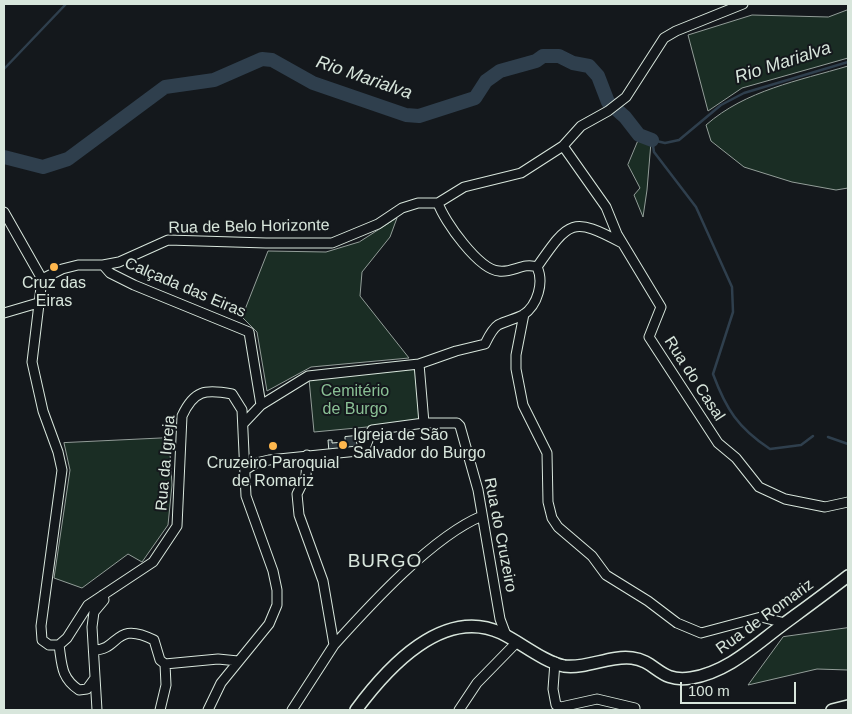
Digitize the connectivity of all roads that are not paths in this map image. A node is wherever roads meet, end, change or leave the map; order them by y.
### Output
1 (743, 4) edge
2 (563, 146) junction
3 (438, 203) junction
4 (4, 212) edge
5 (622, 243) junction
6 (103, 266) junction
7 (537, 267) junction
8 (42, 279) junction
9 (38, 303) junction
10 (4, 313) edge
11 (524, 314) junction
12 (419, 364) junction
13 (261, 405) junction
14 (242, 424) junction
15 (424, 424) junction
16 (307, 455) junction
17 (245, 470) junction
18 (848, 502) edge
19 (482, 516) junction
20 (848, 576) edge
21 (104, 595) junction
22 (785, 623) junction
23 (506, 636) junction
24 (517, 642) junction
25 (59, 645) junction
26 (334, 645) junction
27 (94, 650) junction
28 (238, 661) junction
29 (555, 662) junction
30 (165, 664) junction
31 (96, 678) junction
32 (848, 706) edge
33 (635, 708) dead end
34 (97, 710) edge
35 (160, 710) edge
36 (208, 710) edge
37 (292, 710) edge
38 (356, 710) edge
39 (458, 710) edge
40 (832, 710) edge

1 - 2 street, Rua de Belo Horizonte
2 - 3 street, Rua de Belo Horizonte
2 - 5 street, Rua do Casal
3 - 6 street, Rua de Belo Horizonte
3 - 7 street
4 - 8 street
5 - 7 street
5 - 18 street, Rua do Casal
6 - 8 street, Rua de Belo Horizonte
6 - 13 street, Calçada das Eiras
7 - 11 street
8 - 9 street
9 - 10 street
9 - 25 street
11 - 12 street
11 - 22 street
12 - 13 street
12 - 15 street
13 - 14 street
14 - 17 street, Rua da Igreja
14 - 21 street, Rua da Igreja
15 - 16 street
15 - 19 street, Rua do Cruzeiro
16 - 17 street
16 - 26 street
17 - 28 street, Rua da Igreja
19 - 23 street, Rua do Cruzeiro
19 - 26 street
20 - 22 main road, Rua de Romariz
21 - 25 street, Rua da Igreja
21 - 27 street
22 - 29 main road, Rua de Romariz
23 - 24 main road, Rua de Romariz
23 - 38 main road, Rua de Romariz
24 - 29 main road, Rua de Romariz
24 - 39 street
25 - 31 street
26 - 37 street
27 - 30 street
27 - 31 street
28 - 30 street
28 - 36 street, Rua da Igreja
29 - 33 street
30 - 35 street
31 - 34 street
32 - 40 main road

